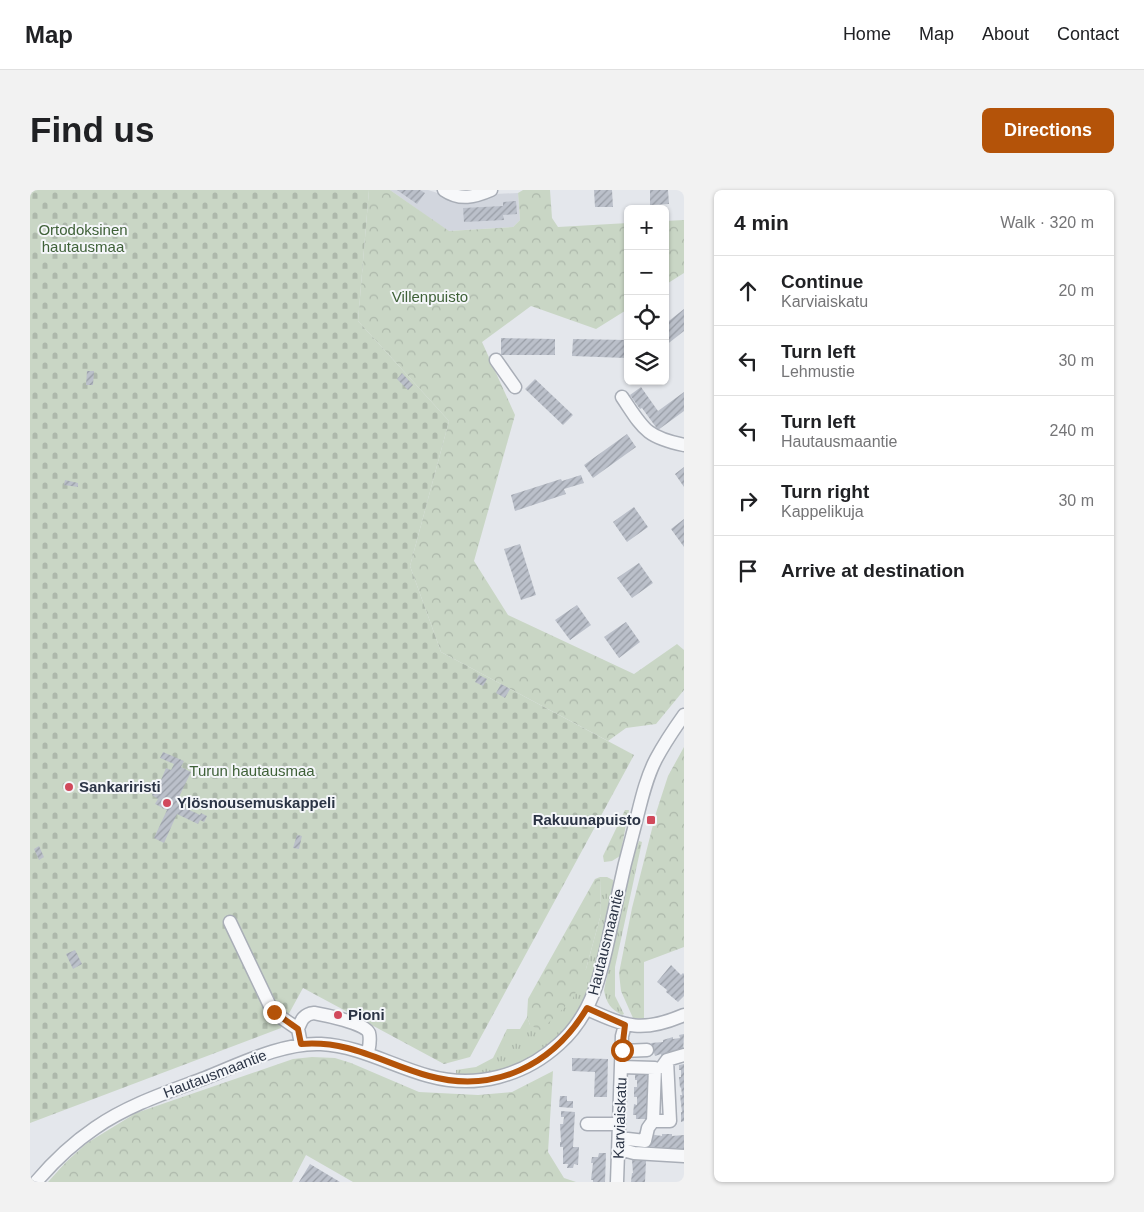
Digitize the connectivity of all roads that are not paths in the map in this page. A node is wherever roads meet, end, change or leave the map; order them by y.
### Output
1 (444, 190) edge
2 (491, 190) edge
3 (496, 360) dead end
4 (516, 388) dead end
5 (622, 397) dead end
6 (684, 445) edge
7 (684, 716) edge
8 (230, 922) dead end
9 (587, 1008) junction
10 (684, 1015) edge
11 (625, 1025) junction
12 (298, 1029) junction
13 (301, 1044) junction
14 (622, 1050) junction
15 (647, 1050) dead end
16 (368, 1053) junction
17 (684, 1055) edge
18 (667, 1060) junction
19 (621, 1067) junction
20 (655, 1068) junction
21 (653, 1121) junction
22 (587, 1124) dead end
23 (620, 1124) junction
24 (619, 1144) junction
25 (684, 1156) edge
26 (36, 1182) edge
27 (618, 1182) edge

1 - 2 street
3 - 4 street
5 - 6 street
7 - 9 street, Hautausmaantie
8 - 12 street
9 - 11 street
9 - 16 street, Hautausmaantie
10 - 11 street
11 - 14 street, Karviaiskatu
12 - 13 street
12 - 16 street
13 - 16 street, Hautausmaantie
13 - 26 street, Hautausmaantie
14 - 15 street
14 - 19 street, Karviaiskatu
17 - 18 street
18 - 20 street
18 - 21 street
19 - 20 street
19 - 23 street, Karviaiskatu
20 - 21 street
21 - 24 street
22 - 23 street
23 - 24 street, Karviaiskatu
24 - 25 street
24 - 27 street, Karviaiskatu

